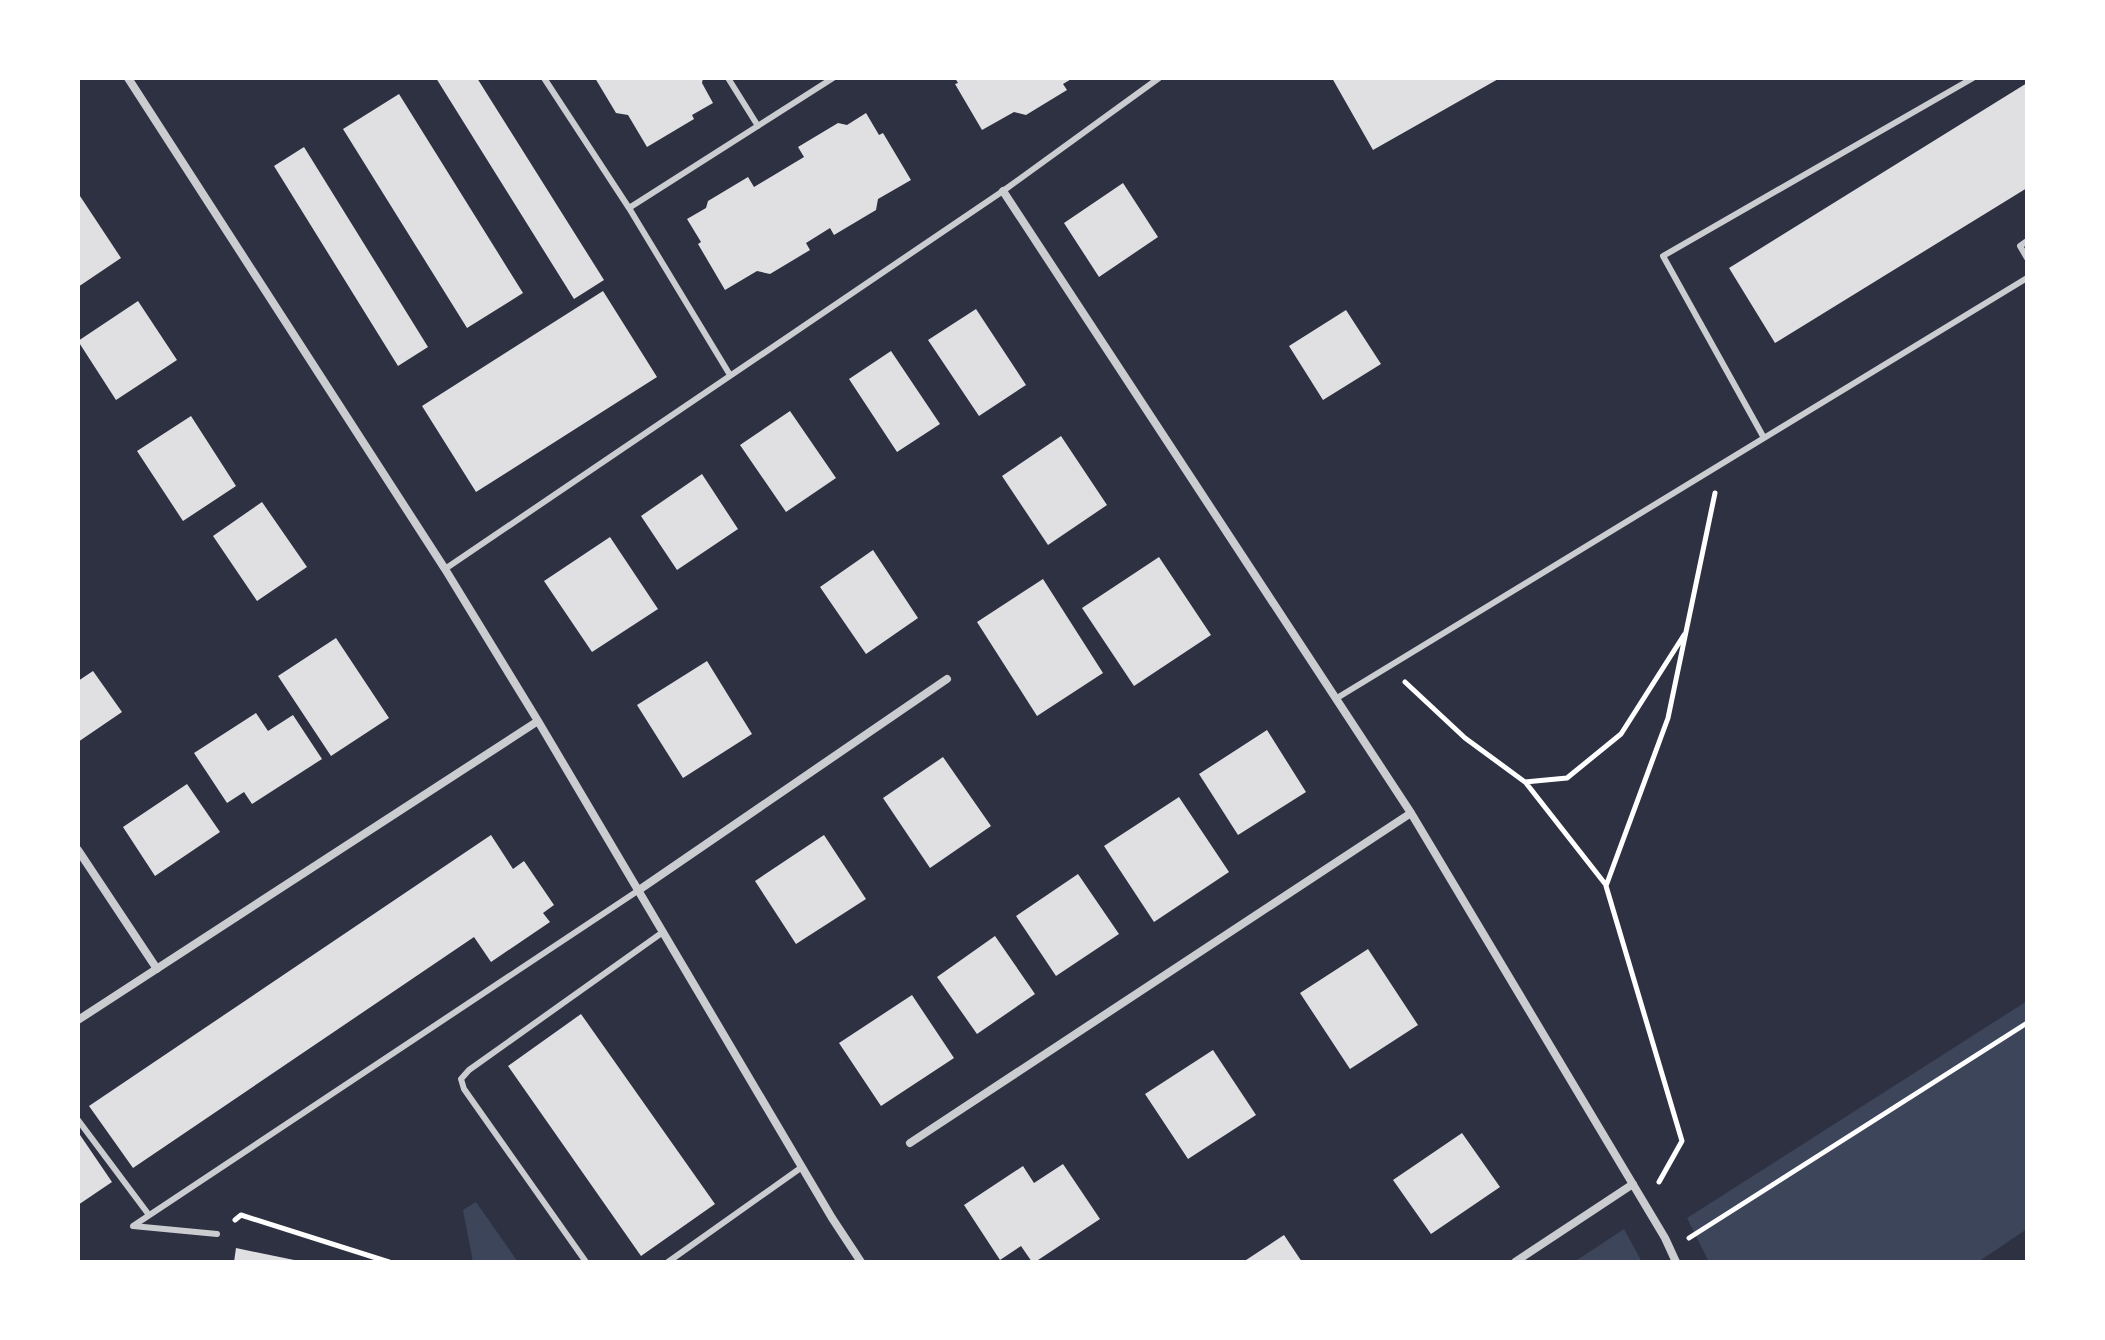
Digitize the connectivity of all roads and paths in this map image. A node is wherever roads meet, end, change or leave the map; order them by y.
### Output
1 (128, 78) edge
2 (544, 78) edge
3 (728, 78) edge
4 (833, 78) edge
5 (1159, 78) edge
6 (1973, 78) edge
7 (758, 126) junction
8 (1003, 191) junction
9 (629, 208) junction
10 (2027, 241) edge
11 (2027, 258) edge
12 (2027, 278) edge
13 (730, 375) junction
14 (1764, 438) junction
15 (1721, 465) junction
16 (445, 569) junction
17 (1687, 631) junction
18 (1393, 664) junction
19 (947, 679) dead end
20 (1337, 698) junction
21 (538, 721) junction
22 (1525, 782) junction
23 (1411, 813) junction
24 (78, 850) edge
25 (1606, 886) junction
26 (639, 890) junction
27 (663, 932) junction
28 (157, 969) junction
29 (78, 1020) edge
30 (2027, 1023) edge
31 (78, 1120) edge
32 (910, 1143) dead end
33 (802, 1167) junction
34 (1658, 1183) dead end
35 (1633, 1184) junction
36 (149, 1215) junction
37 (217, 1234) joint
38 (1670, 1250) junction
39 (389, 1262) edge
40 (586, 1262) edge
41 (668, 1262) edge
42 (861, 1262) edge
43 (1515, 1262) edge
44 (1676, 1262) edge

1 - 16 street
2 - 9 lane
3 - 7 lane
4 - 7 lane
5 - 8 lane
6 - 14 lane
7 - 9 lane
8 - 13 lane
8 - 20 street
9 - 13 lane
10 - 11 lane
12 - 14 lane
13 - 16 lane
14 - 15 lane
15 - 17 path
15 - 18 lane
16 - 21 street
17 - 22 path
17 - 25 path
18 - 20 lane
18 - 22 path
19 - 26 street
20 - 23 street
21 - 26 street
21 - 28 street
22 - 25 path
23 - 32 street
23 - 35 street
24 - 28 street
25 - 34 path
26 - 27 street
26 - 36 lane
27 - 33 street
27 - 40 lane
28 - 29 street
30 - 38 path
31 - 36 lane
33 - 41 lane
33 - 42 street
35 - 38 street
35 - 43 street
36 - 37 lane
37 - 39 path
38 - 44 street

